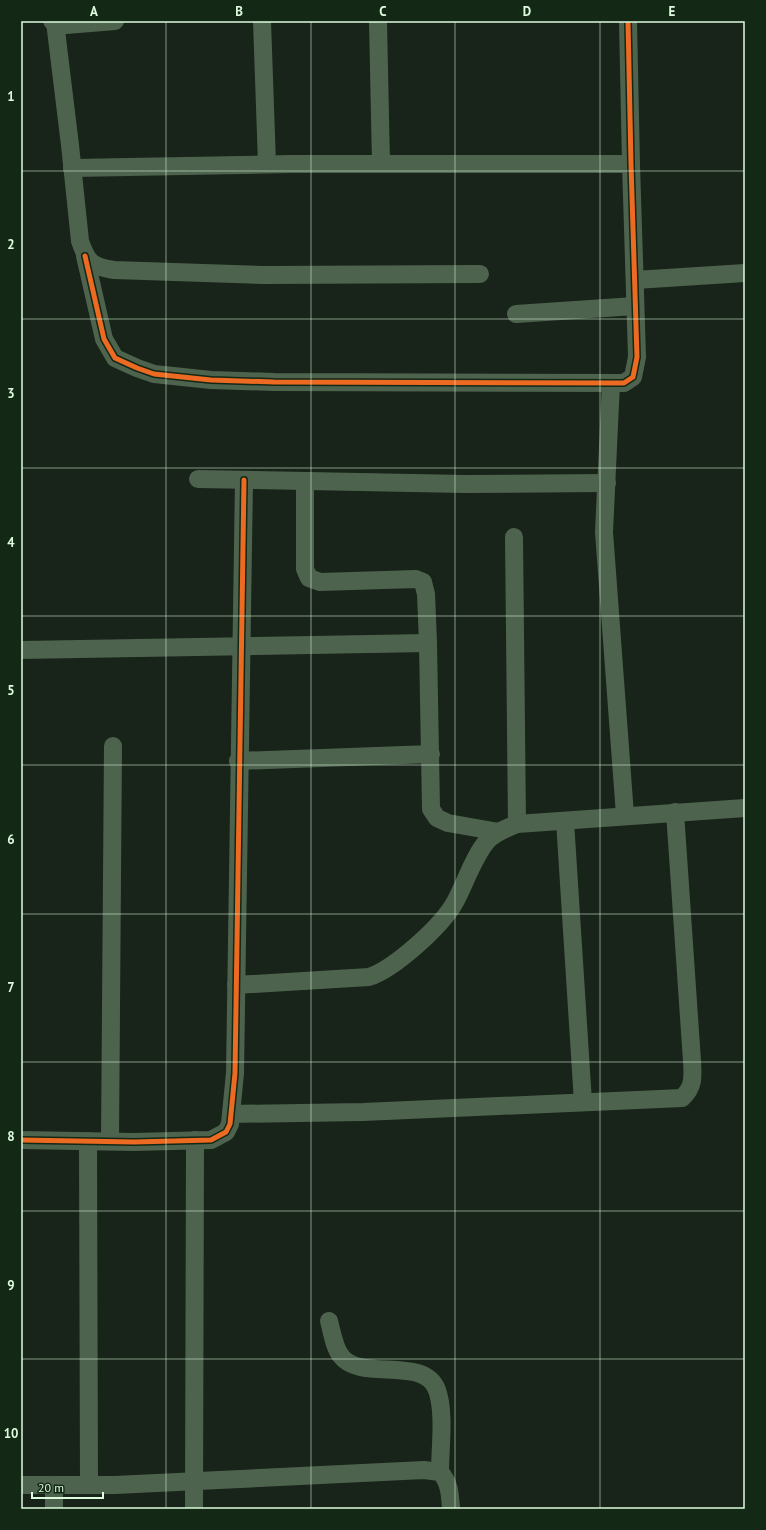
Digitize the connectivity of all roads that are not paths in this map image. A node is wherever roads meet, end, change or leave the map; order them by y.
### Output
1 (114, 21) edge
2 (262, 21) edge
3 (378, 21) edge
4 (628, 21) edge
5 (53, 22) edge
6 (268, 164) junction
7 (381, 164) junction
8 (631, 164) junction
9 (72, 168) junction
10 (85, 256) junction
11 (745, 273) edge
12 (480, 274) dead end
13 (635, 280) junction
14 (635, 306) junction
15 (516, 314) dead end
16 (611, 383) junction
17 (198, 479) dead end
18 (244, 480) junction
19 (305, 481) junction
20 (606, 483) junction
21 (514, 537) dead end
22 (428, 643) junction
23 (240, 647) junction
24 (21, 650) edge
25 (113, 746) dead end
26 (431, 754) junction
27 (238, 761) junction
28 (745, 808) edge
29 (675, 812) junction
30 (625, 815) junction
31 (565, 821) junction
32 (517, 824) junction
33 (500, 832) junction
34 (236, 985) junction
35 (583, 1102) junction
36 (231, 1114) junction
37 (21, 1140) edge
38 (195, 1140) junction
39 (88, 1141) junction
40 (110, 1141) junction
41 (329, 1321) dead end
42 (440, 1472) junction
43 (194, 1481) junction
44 (21, 1485) edge
45 (54, 1485) junction
46 (88, 1485) junction
47 (54, 1509) edge
48 (194, 1509) edge
49 (451, 1509) edge

1 - 5 street
2 - 6 street
3 - 7 street
4 - 8 street
5 - 9 street
6 - 7 street
6 - 9 street
7 - 8 street
8 - 13 street
9 - 10 street
10 - 12 street
10 - 16 street
11 - 13 street
13 - 14 street
14 - 15 street
14 - 16 street
16 - 20 street
17 - 18 street
18 - 19 street
18 - 23 street
19 - 20 street
19 - 22 street
20 - 30 street
21 - 32 street
22 - 23 street
22 - 26 street
23 - 24 street
23 - 27 street
25 - 40 street
26 - 27 street
26 - 33 street
27 - 34 street
28 - 29 street
29 - 30 street
29 - 35 street
30 - 31 street
31 - 32 street
31 - 35 street
32 - 33 street
33 - 34 street
34 - 36 street
35 - 36 street
36 - 38 street
37 - 39 street
38 - 40 street
38 - 43 street
39 - 40 street
39 - 46 street
41 - 42 street
42 - 43 street
42 - 49 street
43 - 46 street
43 - 48 street
44 - 45 street
45 - 46 street
45 - 47 street

